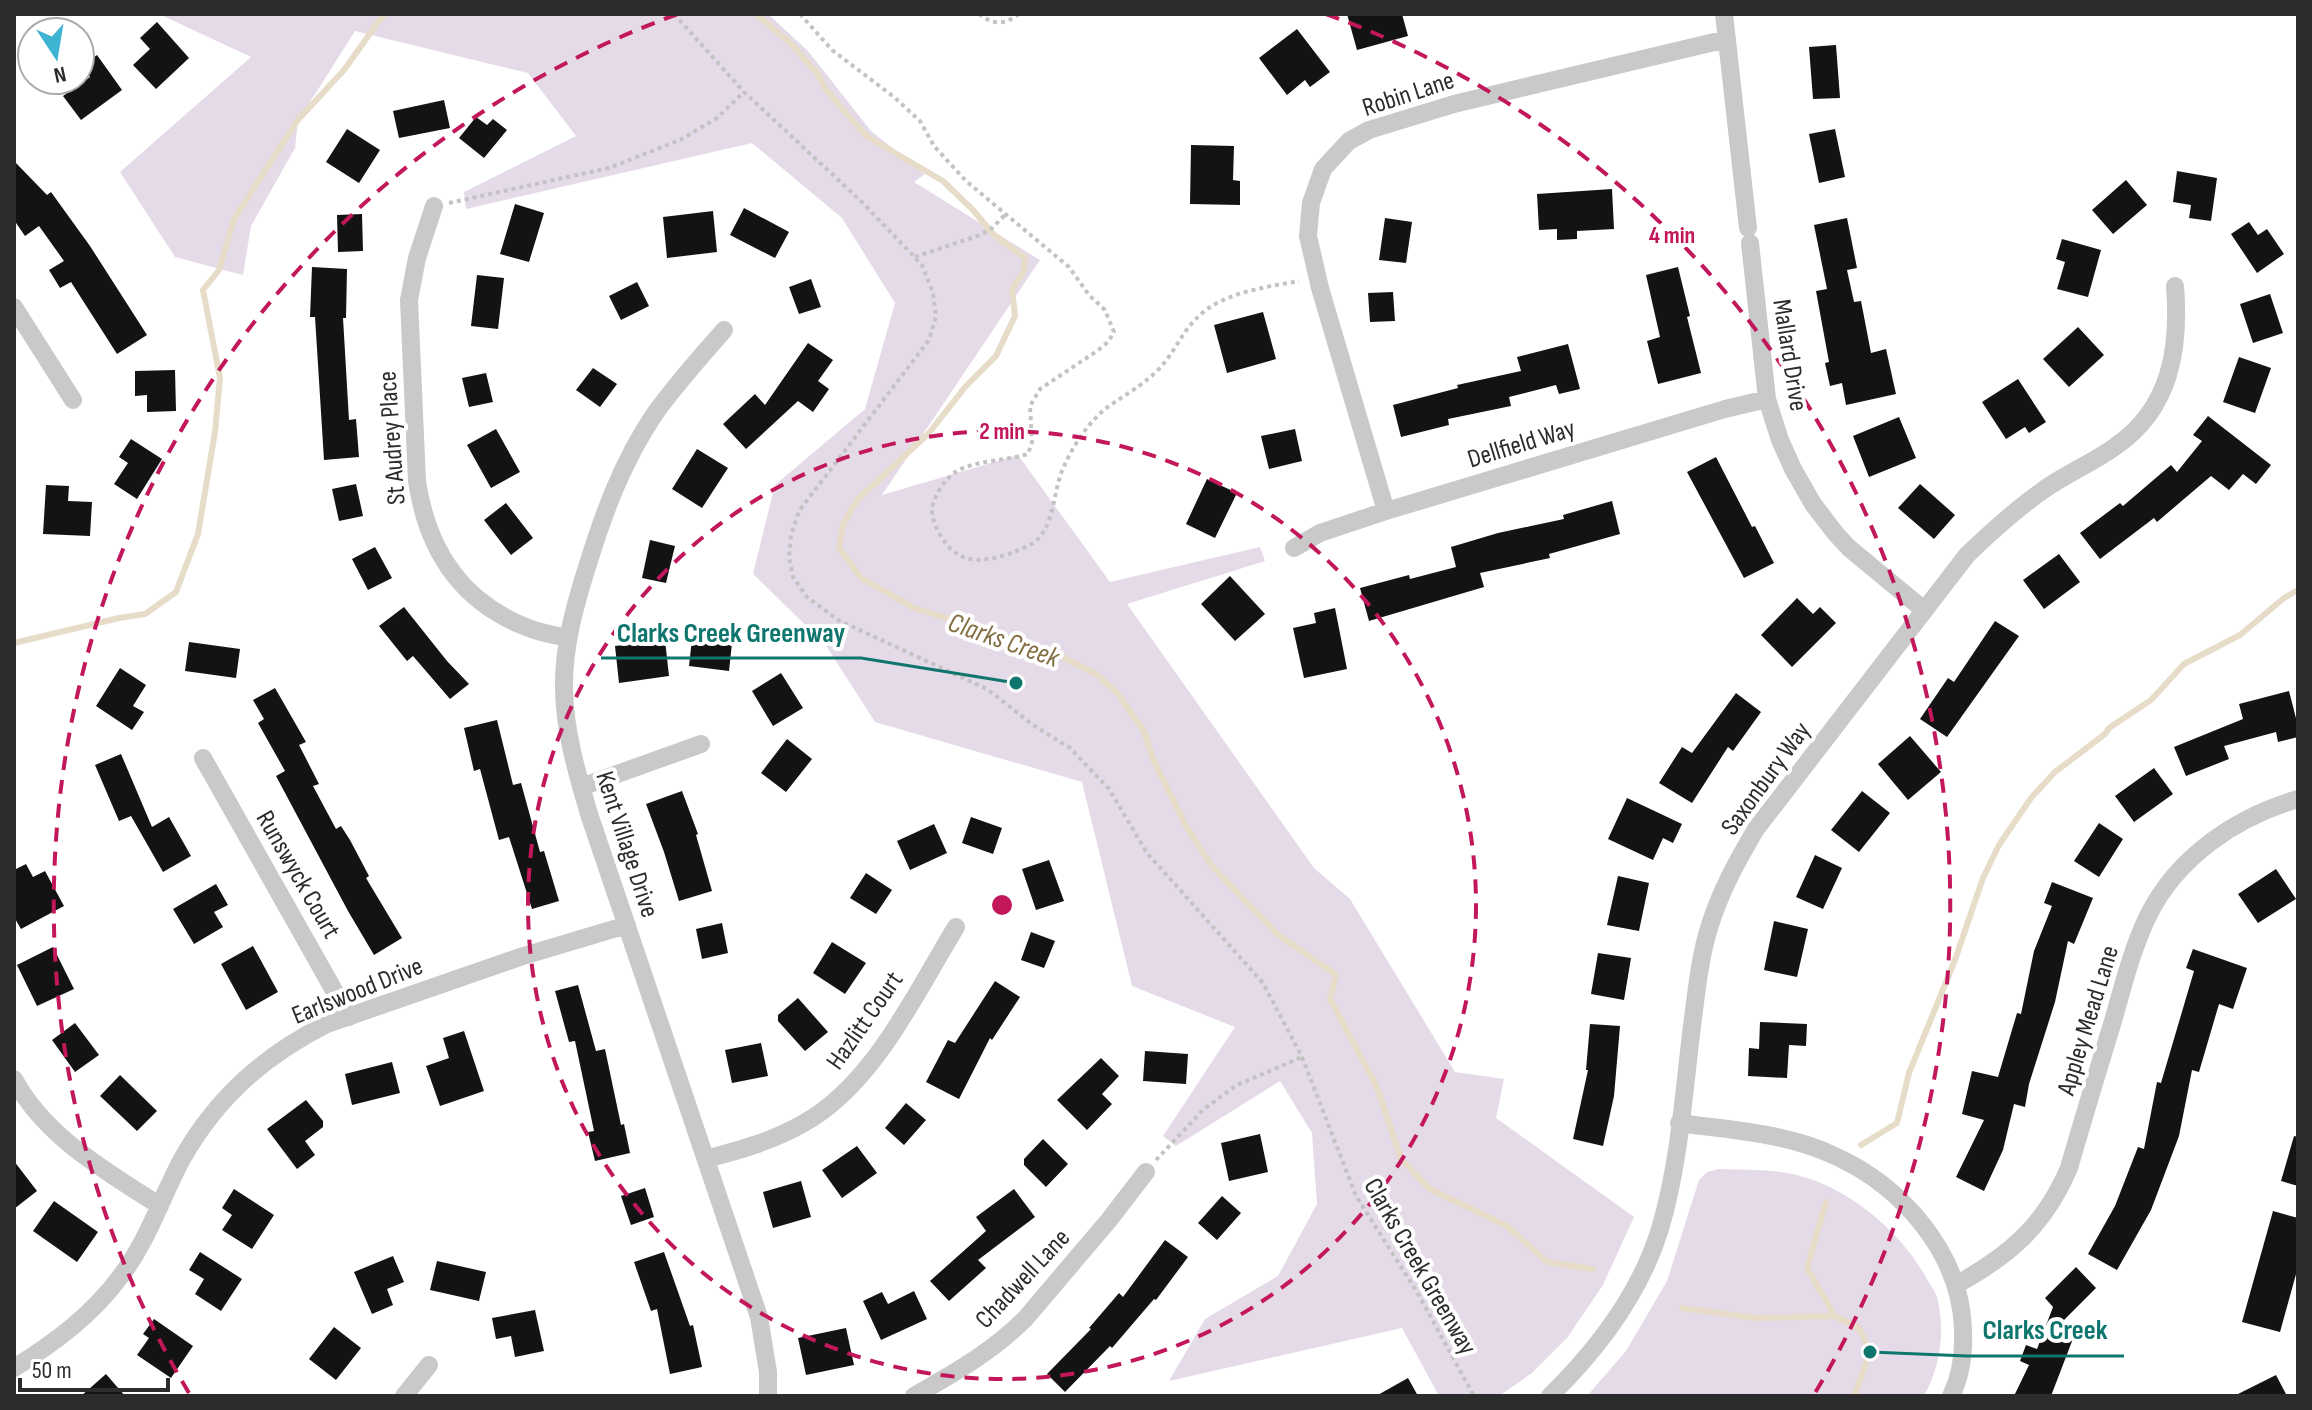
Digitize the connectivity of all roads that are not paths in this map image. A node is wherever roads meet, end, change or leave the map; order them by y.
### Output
1 (1724, 14) edge
2 (1727, 39) junction
3 (434, 206) road end
4 (2175, 286) dead end
5 (14, 307) edge
6 (724, 330) dead end
7 (1767, 399) junction
8 (73, 400) dead end
9 (1386, 511) junction
10 (1294, 548) dead end
11 (1924, 610) junction
12 (568, 638) junction
13 (701, 744) dead end
14 (203, 758) dead end
15 (581, 787) junction
16 (2298, 799) edge
17 (627, 925) junction
18 (956, 927) dead end
19 (349, 1017) junction
20 (14, 1079) edge
21 (1679, 1123) junction
22 (706, 1159) junction
23 (1146, 1172) road end
24 (160, 1206) junction
25 (1956, 1285) junction
26 (429, 1365) dead end
27 (14, 1368) edge
28 (404, 1396) edge
29 (768, 1396) edge
30 (914, 1396) edge
31 (1550, 1396) edge
32 (1951, 1396) edge

1 - 2 street, Mallard Drive
2 - 7 street, Mallard Drive
2 - 9 street, Robin Lane
3 - 12 street, St Audrey Place
4 - 11 street, Saxonbury Way
5 - 8 street
6 - 12 street, Kent Village Drive
7 - 9 street, Dellfield Way
7 - 11 street, Mallard Drive
9 - 10 street, Dellfield Way
11 - 21 street, Saxonbury Way
12 - 15 street, Kent Village Drive
13 - 15 street
14 - 19 street, Runswyck Court
15 - 17 street, Kent Village Drive
16 - 25 street, Appley Mead Lane
17 - 19 street, Earlswood Drive
17 - 22 street, Kent Village Drive
18 - 22 street, Hazlitt Court
19 - 24 street, Earlswood Drive
20 - 24 street
21 - 25 street
21 - 31 street, Saxonbury Way
22 - 29 street, Kent Village Drive
23 - 30 street, Chadwell Lane
24 - 27 street, Earlswood Drive
25 - 32 street
26 - 28 street

